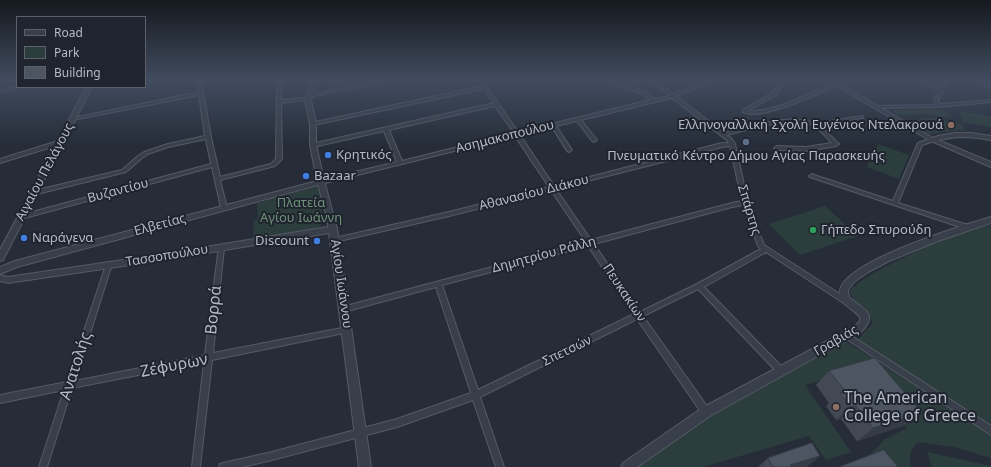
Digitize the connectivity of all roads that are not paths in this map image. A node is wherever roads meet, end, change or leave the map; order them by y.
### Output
1 (279, 102) edge
2 (81, 103) edge
3 (153, 103) edge
4 (203, 103) edge
5 (309, 103) edge
6 (412, 103) edge
7 (646, 103) edge
8 (682, 103) edge
9 (759, 103) edge
10 (792, 103) edge
11 (869, 103) edge
12 (936, 103) edge
13 (983, 103) edge
14 (497, 104) joint
15 (938, 106) junction
16 (876, 107) junction
17 (861, 117) dead end
18 (73, 119) junction
19 (578, 119) junction
20 (313, 124) junction
21 (553, 125) junction
22 (816, 125) junction
23 (386, 129) junction
24 (517, 134) junction
25 (724, 134) junction
26 (208, 137) junction
27 (991, 138) edge
28 (931, 139) junction
29 (594, 140) dead end
30 (61, 142) junction
31 (732, 144) junction
32 (313, 145) junction
33 (777, 148) dead end
34 (569, 150) dead end
35 (0, 161) edge
36 (400, 163) junction
37 (214, 165) junction
38 (991, 165) edge
39 (812, 176) dead end
40 (217, 179) junction
41 (321, 182) junction
42 (553, 188) junction
43 (33, 193) junction
44 (745, 203) junction
45 (895, 204) junction
46 (224, 208) junction
47 (21, 217) junction
48 (991, 220) edge
49 (966, 227) junction
50 (333, 229) junction
51 (335, 240) junction
52 (590, 242) junction
53 (221, 248) junction
54 (765, 250) junction
55 (0, 258) edge
56 (109, 264) junction
57 (0, 271) edge
58 (0, 278) edge
59 (438, 284) junction
60 (699, 286) junction
61 (847, 302) junction
62 (344, 309) junction
63 (639, 316) junction
64 (347, 330) junction
65 (847, 336) junction
66 (209, 359) junction
67 (781, 371) junction
68 (70, 385) junction
69 (476, 395) junction
70 (0, 400) edge
71 (706, 412) junction
72 (991, 431) edge
73 (360, 433) junction
74 (43, 467) edge
75 (196, 467) edge
76 (223, 467) edge
77 (365, 467) edge
78 (500, 467) edge
79 (627, 467) edge

1 - 40 street
2 - 18 street, Αιγαίου Πελάγους
3 - 18 street
4 - 26 street
5 - 20 street, Αγίου Ιωάννου
6 - 20 street
7 - 19 street, Ασημακοπούλου
8 - 25 street
9 - 10 street
11 - 16 street
12 - 15 street
13 - 15 street
14 - 23 street
14 - 24 street, Πευκακίων
15 - 16 street
16 - 28 street
17 - 22 street
18 - 30 street, Αιγαίου Πελάγους
19 - 21 street, Ασημακοπούλου
19 - 29 street
20 - 32 street, Αγίου Ιωάννου
21 - 24 street, Ασημακοπούλου
21 - 34 street
22 - 25 street
22 - 33 street
23 - 32 street
23 - 36 street
24 - 36 street, Ασημακοπούλου
24 - 42 street, Πευκακίων
25 - 31 street
26 - 37 street
26 - 43 street
27 - 28 street
28 - 38 street
28 - 45 street
30 - 35 street
30 - 43 street, Αιγαίου Πελάγους
31 - 42 street, Αθανασίου Διάκου
31 - 44 street, Σπάρτης
32 - 41 street, Αγίου Ιωάννου
36 - 41 street, Ασημακοπούλου
37 - 40 street
37 - 47 street, Βυζαντίου
39 - 45 street
40 - 46 street
41 - 46 street, Ελβετίας
41 - 50 street, Αγίου Ιωάννου
42 - 51 street, Αθανασίου Διάκου
42 - 52 street, Πευκακίων
43 - 47 street, Αιγαίου Πελάγους
44 - 52 street, Δημητρίου Ράλλη
44 - 54 street, Σπάρτης
45 - 49 street
46 - 57 street, Ελβετίας
47 - 55 street, Αιγαίου Πελάγους
48 - 49 street
49 - 61 street
50 - 51 street, Αγίου Ιωάννου
50 - 53 street, Τασσοπούλου
51 - 62 street, Αγίου Ιωάννου
52 - 59 street, Δημητρίου Ράλλη
52 - 63 street, Πευκακίων
53 - 56 street, Τασσοπούλου
53 - 66 street, Βορρά
54 - 60 street, Σπετσών
54 - 61 street, Σπάρτης
56 - 58 street, Τασσοπούλου
56 - 68 street, Ανατολής
59 - 62 street, Δημητρίου Ράλλη
59 - 69 street
60 - 63 street, Σπετσών
60 - 67 street
61 - 65 street, Γραβιάς
62 - 64 street, Αγίου Ιωάννου
63 - 69 street, Σπετσών
63 - 71 street, Πευκακίων
64 - 66 street, Ζέφυρων
64 - 73 street, Αγίου Ιωάννου
65 - 67 street, Γραβιάς
65 - 72 street
66 - 68 street, Ζέφυρων
66 - 75 street, Βορρά
67 - 71 street, Γραβιάς
68 - 70 street, Ζέφυρων
68 - 74 street, Ανατολής
69 - 73 street, Σπετσών
69 - 78 street
71 - 79 street, Γραβιάς
73 - 76 street, Σπετσών
73 - 77 street, Αγίου Ιωάννου

